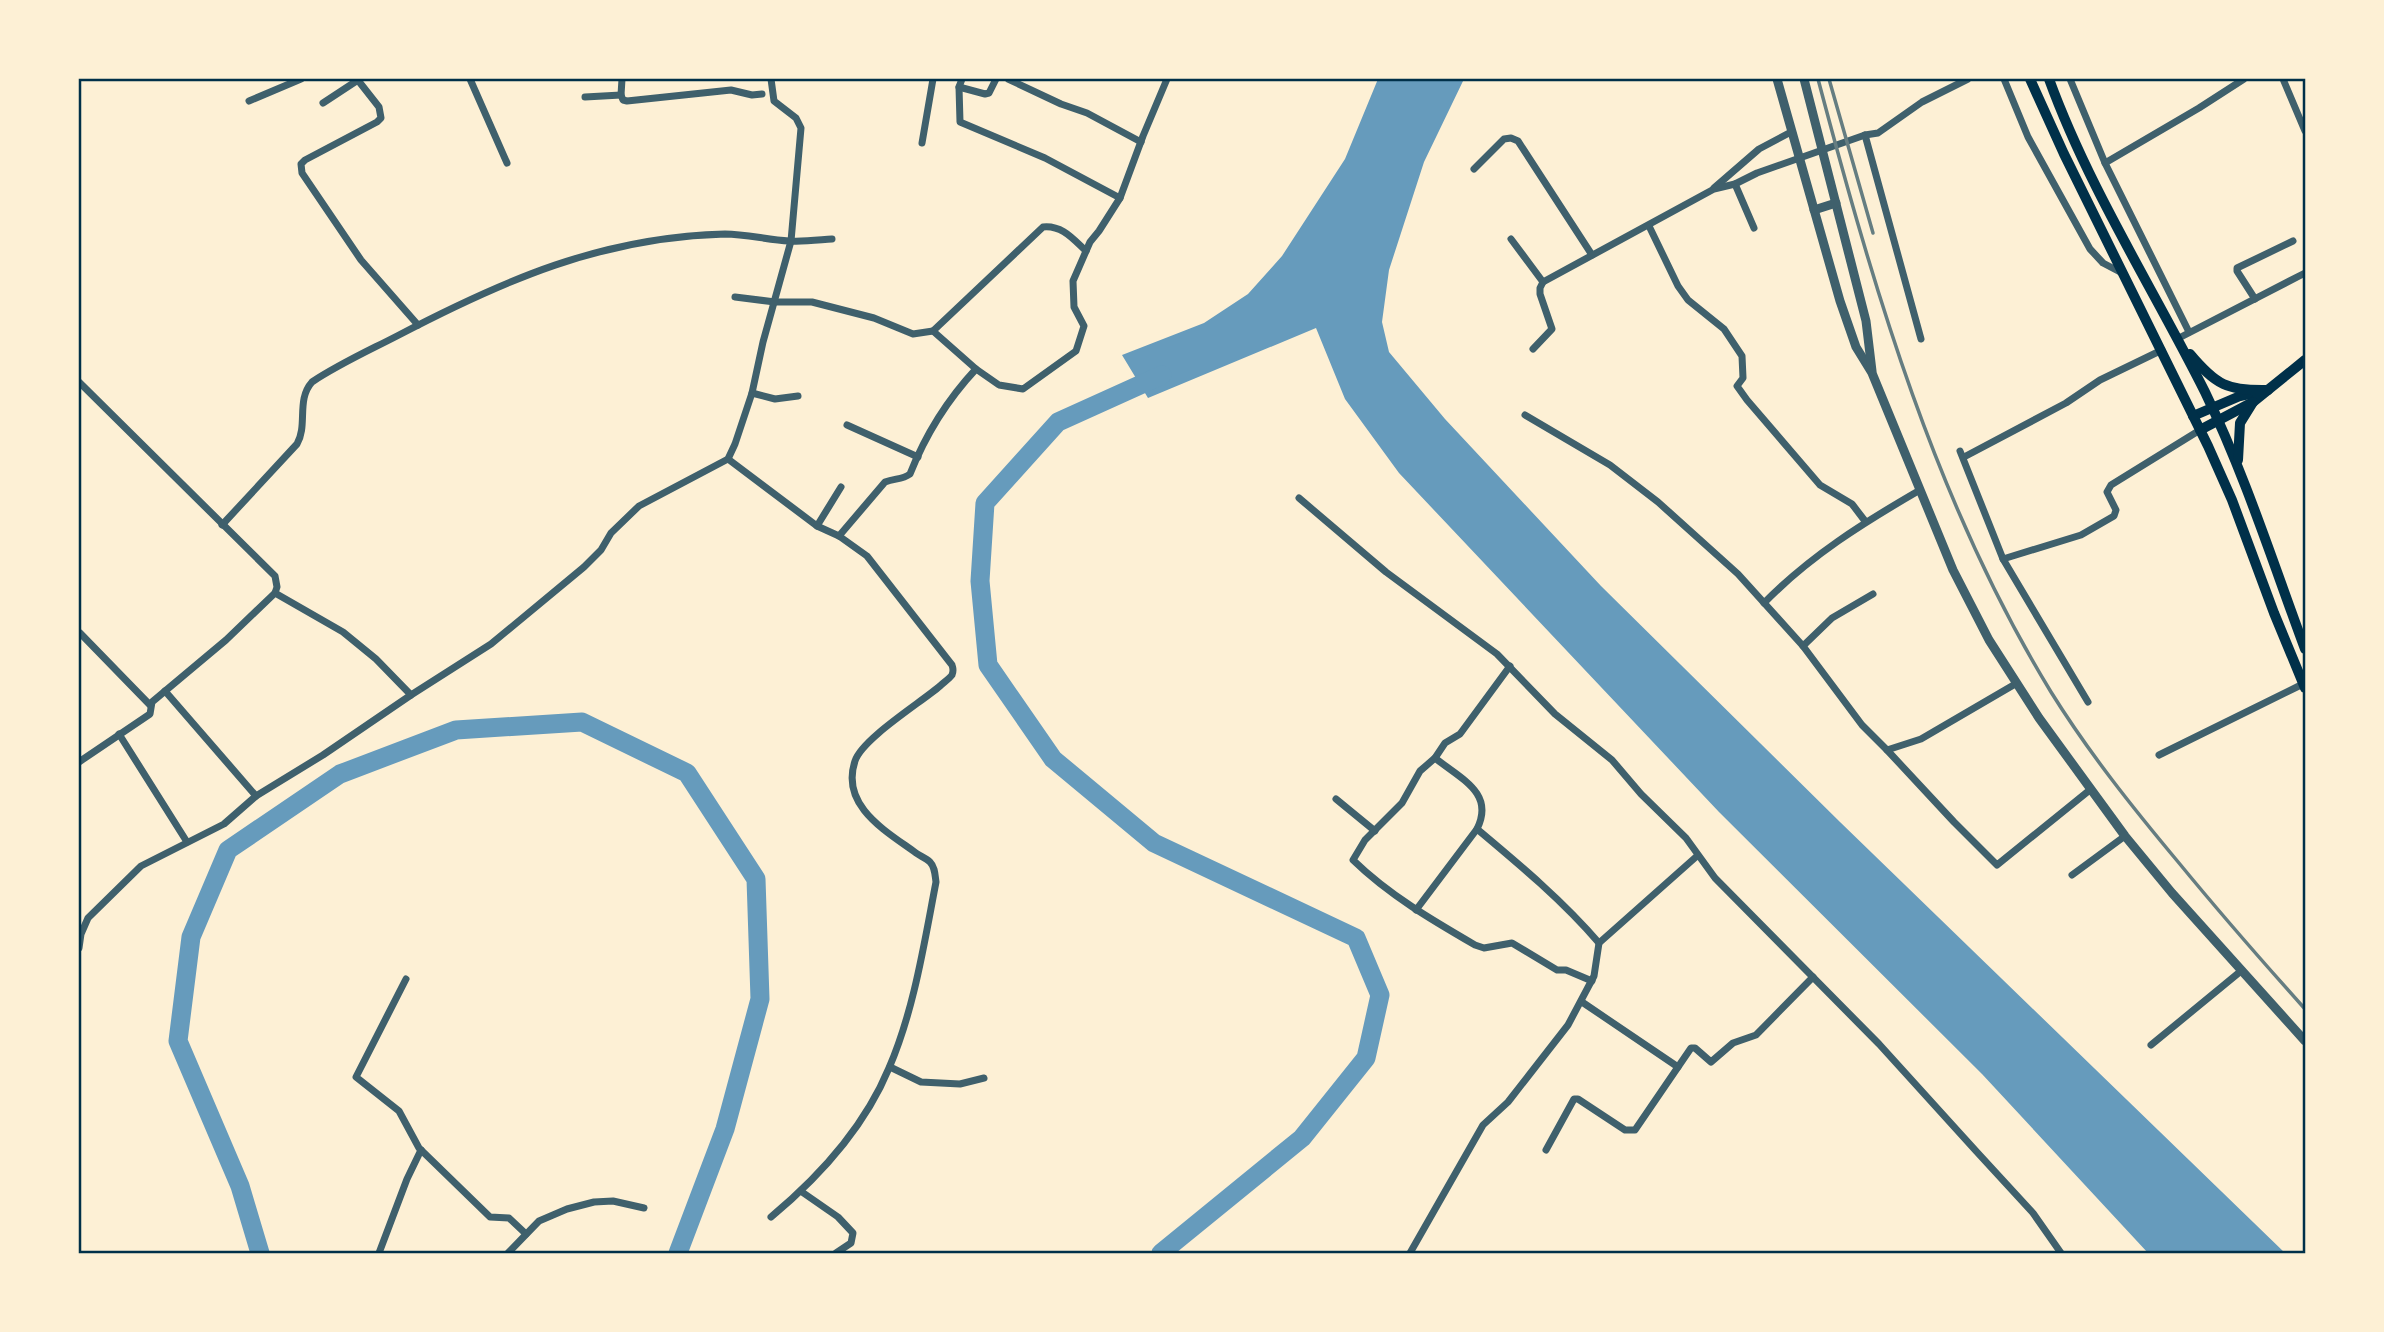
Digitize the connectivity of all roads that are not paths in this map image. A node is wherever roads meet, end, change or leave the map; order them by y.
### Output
1 (301, 79) edge
2 (470, 79) edge
3 (622, 79) edge
4 (771, 79) edge
5 (933, 79) edge
6 (962, 79) edge
7 (996, 79) edge
8 (1008, 79) edge
9 (1167, 79) edge
10 (1777, 79) edge
11 (1804, 79) edge
12 (1968, 79) edge
13 (2004, 79) edge
14 (2030, 79) edge
15 (2049, 79) edge
16 (2070, 79) edge
17 (2244, 79) edge
18 (2283, 79) edge
19 (358, 80) edge
20 (959, 87) junction
21 (762, 94) dead end
22 (621, 95) junction
23 (586, 97) dead end
24 (249, 101) dead end
25 (323, 103) dead end
26 (2305, 131) edge
27 (1791, 132) junction
28 (1865, 135) junction
29 (1141, 142) junction
30 (922, 143) dead end
31 (1749, 159) junction
32 (508, 163) dead end
33 (2105, 163) junction
34 (1474, 169) dead end
35 (1757, 173) junction
36 (1735, 184) junction
37 (1714, 189) junction
38 (1120, 198) junction
39 (1836, 203) junction
40 (1814, 210) junction
41 (1649, 226) junction
42 (1754, 228) dead end
43 (832, 239) dead end
44 (1511, 239) dead end
45 (791, 241) junction
46 (2293, 241) dead end
47 (1086, 251) junction
48 (1592, 255) junction
49 (2305, 273) edge
50 (2125, 275) junction
51 (1543, 282) junction
52 (735, 297) dead end
53 (2255, 299) junction
54 (775, 302) junction
55 (418, 325) junction
56 (933, 331) junction
57 (2189, 332) junction
58 (1921, 339) dead end
59 (2176, 339) junction
60 (1533, 349) dead end
61 (2162, 350) junction
62 (2305, 360) edge
63 (976, 369) junction
64 (1872, 373) junction
65 (79, 382) edge
66 (2268, 390) junction
67 (752, 393) junction
68 (798, 396) dead end
69 (2253, 402) junction
70 (2212, 408) junction
71 (1524, 415) dead end
72 (2193, 416) junction
73 (2218, 420) junction
74 (847, 425) dead end
75 (2200, 430) junction
76 (918, 457) junction
77 (727, 459) junction
78 (2238, 467) junction
79 (841, 487) dead end
80 (1920, 490) junction
81 (1299, 498) dead end
82 (1865, 521) junction
83 (222, 525) junction
84 (817, 526) junction
85 (839, 536) junction
86 (2003, 559) junction
87 (275, 593) junction
88 (1873, 594) dead end
89 (1764, 603) junction
90 (80, 633) edge
91 (1803, 646) junction
92 (2305, 649) edge
93 (1510, 666) junction
94 (2017, 683) junction
95 (2304, 686) edge
96 (165, 691) junction
97 (411, 695) junction
98 (2088, 702) dead end
99 (150, 705) junction
100 (118, 734) junction
101 (1887, 750) junction
102 (2158, 755) dead end
103 (1435, 758) junction
104 (79, 762) edge
105 (2091, 789) junction
106 (256, 796) junction
107 (1336, 799) dead end
108 (1477, 829) junction
109 (1375, 831) junction
110 (2125, 836) junction
111 (187, 842) junction
112 (1697, 856) junction
113 (2072, 875) dead end
114 (1416, 910) junction
115 (1599, 943) junction
116 (79, 948) edge
117 (2241, 971) junction
118 (1813, 977) junction
119 (406, 979) dead end
120 (1592, 981) junction
121 (1582, 1002) junction
122 (2305, 1041) edge
123 (2151, 1045) dead end
124 (890, 1067) junction
125 (1678, 1067) junction
126 (984, 1079) dead end
127 (421, 1150) junction
128 (1546, 1150) dead end
129 (802, 1192) junction
130 (644, 1208) dead end
131 (771, 1217) dead end
132 (526, 1234) junction
133 (379, 1253) edge
134 (508, 1253) edge
135 (836, 1253) edge
136 (1410, 1253) edge
137 (2061, 1253) edge

1 - 24 street
2 - 32 street
3 - 22 street
4 - 45 street
5 - 30 street
6 - 20 street
7 - 20 street
8 - 29 street
9 - 29 street
10 - 27 street
11 - 39 street
12 - 28 street
13 - 50 street
14 - 50 main road
15 - 59 main road
16 - 33 street
17 - 33 street
18 - 26 street
19 - 25 street
19 - 55 street
20 - 38 street
21 - 22 street
22 - 23 street
27 - 31 street
27 - 40 street
28 - 35 street
28 - 58 street
29 - 38 street
31 - 35 street
31 - 37 street
33 - 57 street
34 - 48 street
35 - 36 street
36 - 37 street
36 - 42 street
37 - 41 street
38 - 47 street
39 - 40 street
39 - 64 street
40 - 64 street
41 - 48 street
41 - 82 street
43 - 45 street
44 - 51 street
45 - 54 street
45 - 55 street
46 - 53 street
47 - 56 street
47 - 63 street
48 - 51 street
49 - 53 street
50 - 61 main road
51 - 60 street
52 - 54 street
53 - 57 street
54 - 56 street
54 - 67 street
55 - 83 street
56 - 63 street
57 - 59 street
59 - 66 main road
59 - 70 main road
61 - 72 main road
61 - 86 street
62 - 66 main road
63 - 76 street
64 - 80 street
65 - 83 street
66 - 69 main road
66 - 70 main road
67 - 68 street
67 - 77 street
69 - 73 main road
69 - 78 main road
70 - 72 main road
70 - 73 main road
71 - 89 street
72 - 75 main road
73 - 75 main road
73 - 78 main road
74 - 76 street
75 - 86 street
75 - 95 main road
76 - 85 street
77 - 84 street
77 - 97 street
78 - 92 main road
79 - 84 street
80 - 82 street
80 - 94 street
81 - 93 street
82 - 89 street
83 - 87 street
84 - 85 street
85 - 124 street
86 - 98 street
87 - 96 street
87 - 97 street
88 - 91 street
89 - 91 street
90 - 99 street
91 - 101 street
93 - 103 street
93 - 112 street
94 - 101 street
94 - 105 street
95 - 102 street
96 - 99 street
96 - 106 street
97 - 106 street
99 - 100 street
100 - 104 street
100 - 111 street
101 - 105 street
103 - 108 street
103 - 109 street
105 - 110 street
106 - 111 street
107 - 109 street
108 - 114 street
108 - 115 street
109 - 114 street
110 - 113 street
110 - 117 street
111 - 116 street
112 - 115 street
112 - 118 street
114 - 120 street
115 - 120 street
117 - 122 street
117 - 123 street
118 - 125 street
118 - 137 street
119 - 127 street
120 - 121 street
121 - 125 street
121 - 136 street
124 - 126 street
124 - 129 street
125 - 128 street
127 - 132 street
127 - 133 street
129 - 131 street
129 - 135 street
130 - 132 street
132 - 134 street

